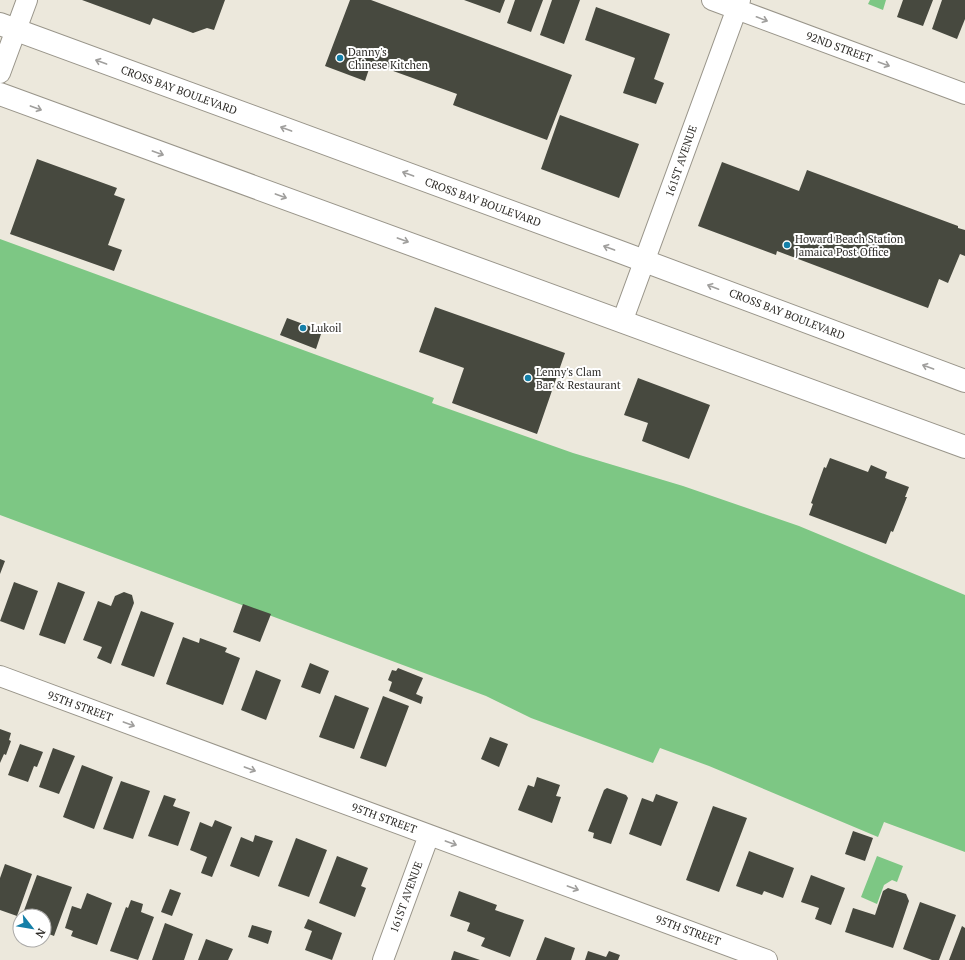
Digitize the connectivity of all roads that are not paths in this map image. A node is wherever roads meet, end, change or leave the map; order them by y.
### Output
1 (27, 0) edge
2 (712, 0) edge
3 (738, 4) edge
4 (8, 27) edge
5 (0, 73) edge
6 (0, 94) edge
7 (965, 94) edge
8 (645, 261) junction
9 (622, 322) junction
10 (965, 381) edge
11 (965, 447) edge
12 (0, 676) edge
13 (430, 835) junction
14 (383, 960) edge
15 (767, 960) edge

1 - 4 street
2 - 3 street, 92ND STREET
3 -> 7 street, 92ND STREET
3 - 8 street, 161ST AVENUE
4 - 5 street
8 -> 4 main road, CROSS BAY BOULEVARD
6 -> 9 main road
8 - 9 street, 161ST AVENUE
10 -> 8 main road, CROSS BAY BOULEVARD
9 - 11 main road
12 -> 13 street, 95TH STREET
13 - 14 street, 161ST AVENUE
13 -> 15 street, 95TH STREET

